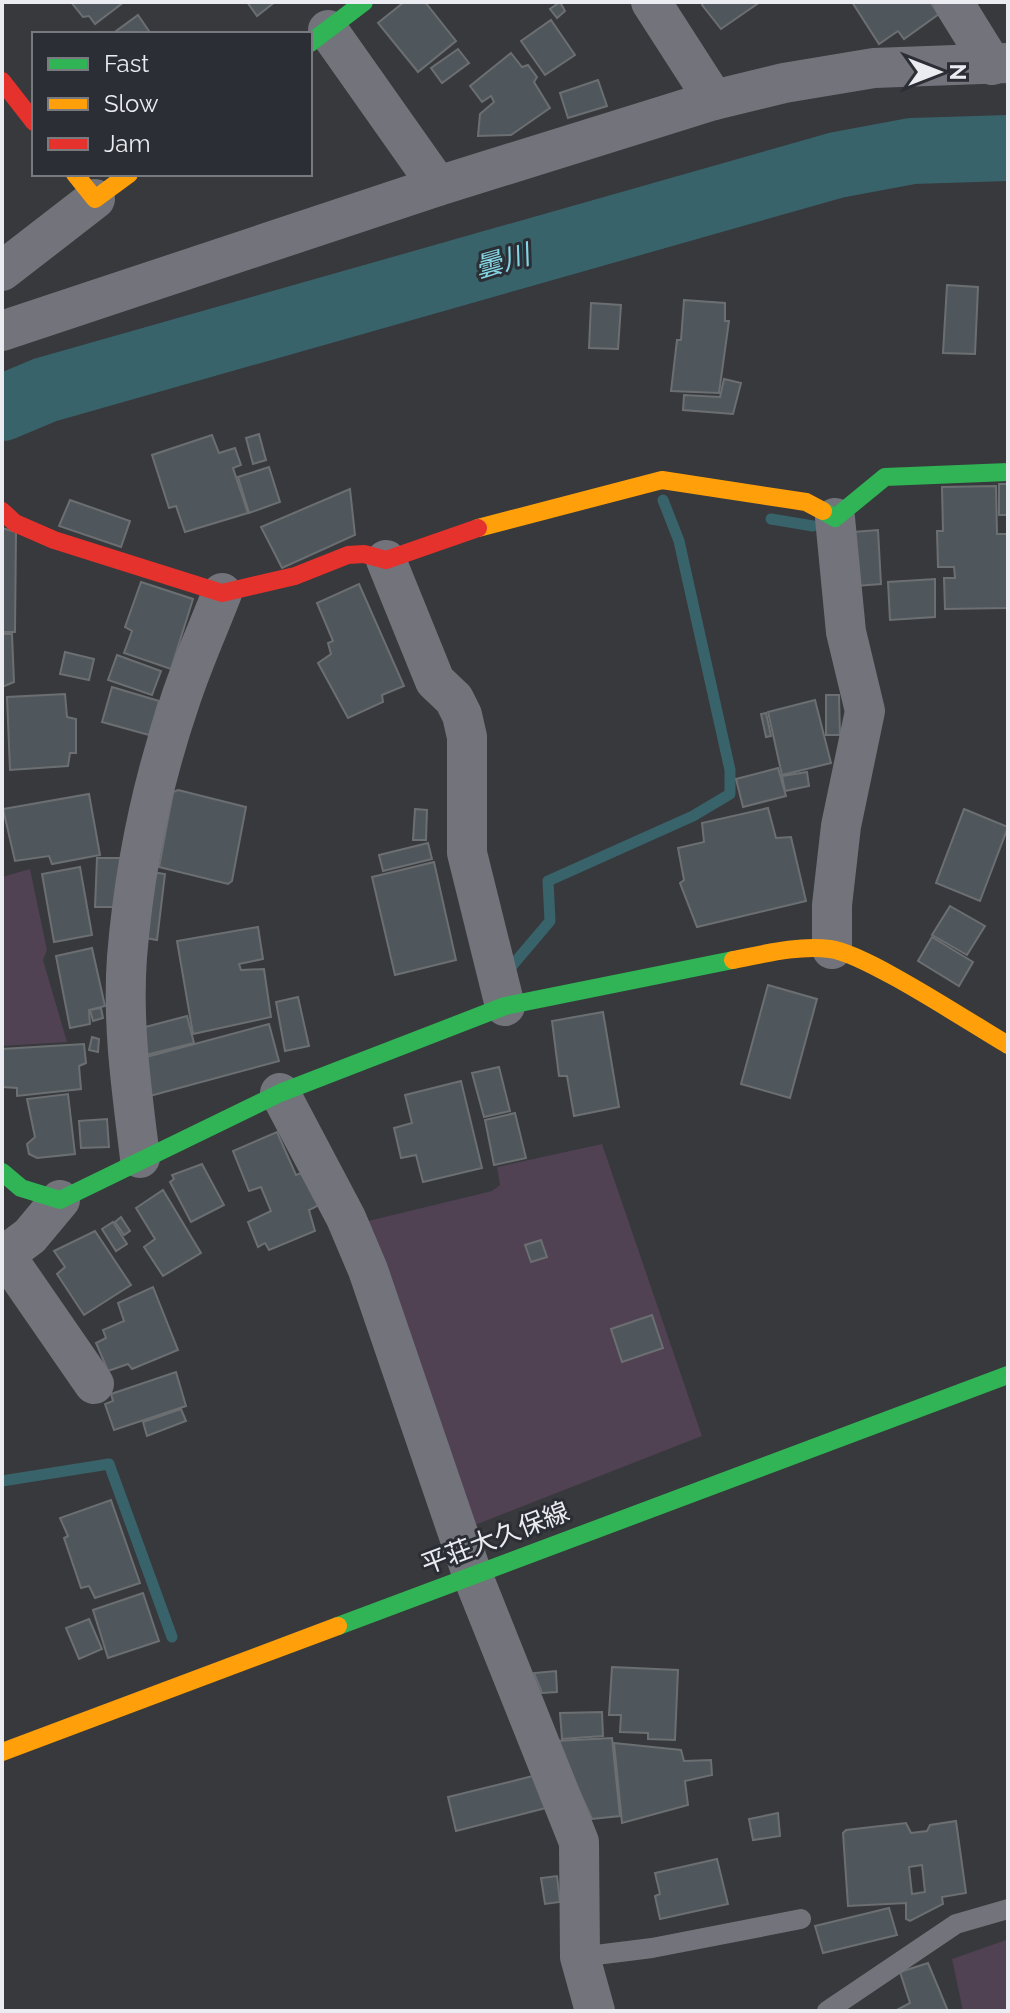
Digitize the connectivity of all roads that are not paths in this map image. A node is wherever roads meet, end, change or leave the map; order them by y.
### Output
1 (364, 2) edge
2 (651, 2) edge
3 (953, 2) edge
4 (319, 36) edge
5 (1000, 64) edge
6 (2, 81) edge
7 (714, 100) junction
8 (32, 119) edge
9 (122, 176) edge
10 (85, 186) edge
11 (438, 186) junction
12 (2, 271) edge
13 (2, 331) edge
14 (1008, 472) edge
15 (2, 511) edge
16 (835, 518) junction
17 (386, 560) junction
18 (222, 593) junction
19 (832, 949) junction
20 (505, 1006) junction
21 (1008, 1045) edge
22 (280, 1093) junction
23 (140, 1158) junction
24 (2, 1172) edge
25 (60, 1200) junction
26 (4, 1256) edge
27 (1008, 1375) edge
28 (94, 1384) dead end
29 (472, 1574) junction
30 (2, 1752) edge
31 (1008, 1909) edge
32 (801, 1919) dead end
33 (580, 1957) junction
34 (595, 2011) edge
35 (827, 2011) edge

1 - 4 street
2 - 7 street
3 - 5 street
4 - 11 street
5 - 7 street
6 - 8 street
7 - 11 street
9 - 10 street
10 - 12 street
11 - 13 street
14 - 16 street
15 - 18 street
16 - 17 street
16 - 19 street
17 - 18 street
17 - 20 street
18 - 23 street
19 - 20 street
19 - 21 street
20 - 22 street
22 - 23 street
22 - 29 street
23 - 25 street
24 - 25 street
25 - 26 street
26 - 28 street
27 - 29 street, 平荘大久保線
29 - 30 street, 平荘大久保線
29 - 33 street
31 - 35 lane
32 - 33 lane
33 - 34 street

